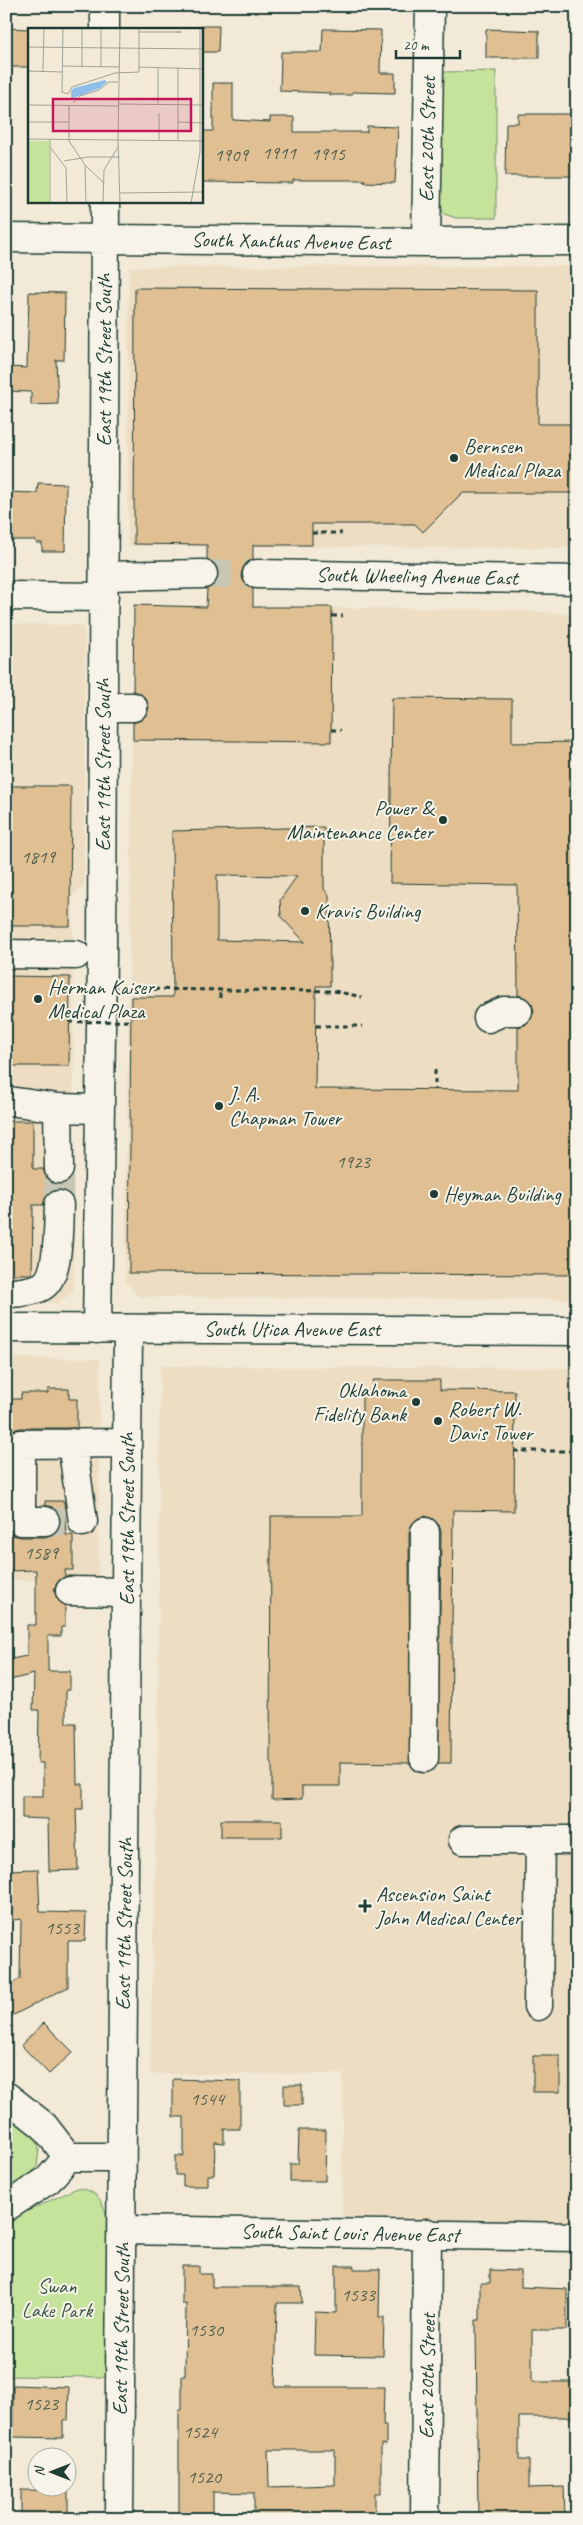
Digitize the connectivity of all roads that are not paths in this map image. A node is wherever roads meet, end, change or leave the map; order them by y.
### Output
1 (105, 6) edge
2 (430, 6) edge
3 (105, 28) edge
4 (105, 202) edge
5 (6, 238) edge
6 (104, 239) junction
7 (577, 241) edge
8 (426, 242) junction
9 (203, 574) tunnel mouth
10 (257, 574) tunnel mouth
11 (577, 580) edge
12 (104, 586) junction
13 (6, 596) edge
14 (103, 707) junction
15 (133, 707) dead end
16 (6, 954) edge
17 (76, 955) dead end
18 (518, 1010) dead end
19 (488, 1018) dead end
20 (9, 1101) dead end
21 (58, 1108) junction
22 (100, 1109) junction
23 (59, 1169) tunnel mouth
24 (59, 1205) tunnel mouth
25 (6, 1294) edge
26 (6, 1328) edge
27 (97, 1329) junction
28 (128, 1329) junction
29 (577, 1331) edge
30 (72, 1443) junction
31 (127, 1443) junction
32 (64, 1522) junction
33 (127, 1523) junction
34 (425, 1532) dead end
35 (70, 1590) dead end
36 (126, 1592) junction
37 (424, 1758) dead end
38 (463, 1840) dead end
39 (540, 1840) junction
40 (577, 1840) edge
41 (538, 2006) dead end
42 (6, 2096) edge
43 (68, 2157) junction
44 (121, 2157) junction
45 (6, 2207) edge
46 (122, 2230) junction
47 (427, 2233) junction
48 (577, 2237) edge
49 (119, 2519) edge
50 (425, 2519) edge

1 - 3 street
2 - 8 street, East 20th Street
4 - 6 street, East 19th Street South
5 - 6 street, South Xanthus Avenue East
6 - 8 street, South Xanthus Avenue East
6 - 12 street, East 19th Street South
7 - 8 street, South Xanthus Avenue East
9 - 12 street
10 - 11 street, South Wheeling Avenue East
12 - 13 street
12 - 14 street, East 19th Street South
14 - 15 street
14 - 22 street, East 19th Street South
16 - 17 street
18 - 19 street
20 - 21 street
21 - 22 street
21 - 23 street
22 - 27 street, East 19th Street South
24 - 25 street
26 - 27 street, South Utica Avenue East
27 - 28 street, South Utica Avenue East
28 - 29 street, South Utica Avenue East
28 - 31 street, East 19th Street South
30 - 31 street
30 - 32 street
30 - 32 street
31 - 33 street, East 19th Street South
32 - 33 street
33 - 36 street, East 19th Street South
34 - 37 street
35 - 36 street
36 - 44 street, East 19th Street South
38 - 39 street
39 - 40 street
39 - 41 street
42 - 43 street
43 - 44 street
43 - 45 street
44 - 46 street, East 19th Street South
46 - 47 street, South Saint Louis Avenue East
46 - 49 street, East 19th Street South
47 - 48 street, South Saint Louis Avenue East
47 - 50 street, East 20th Street

